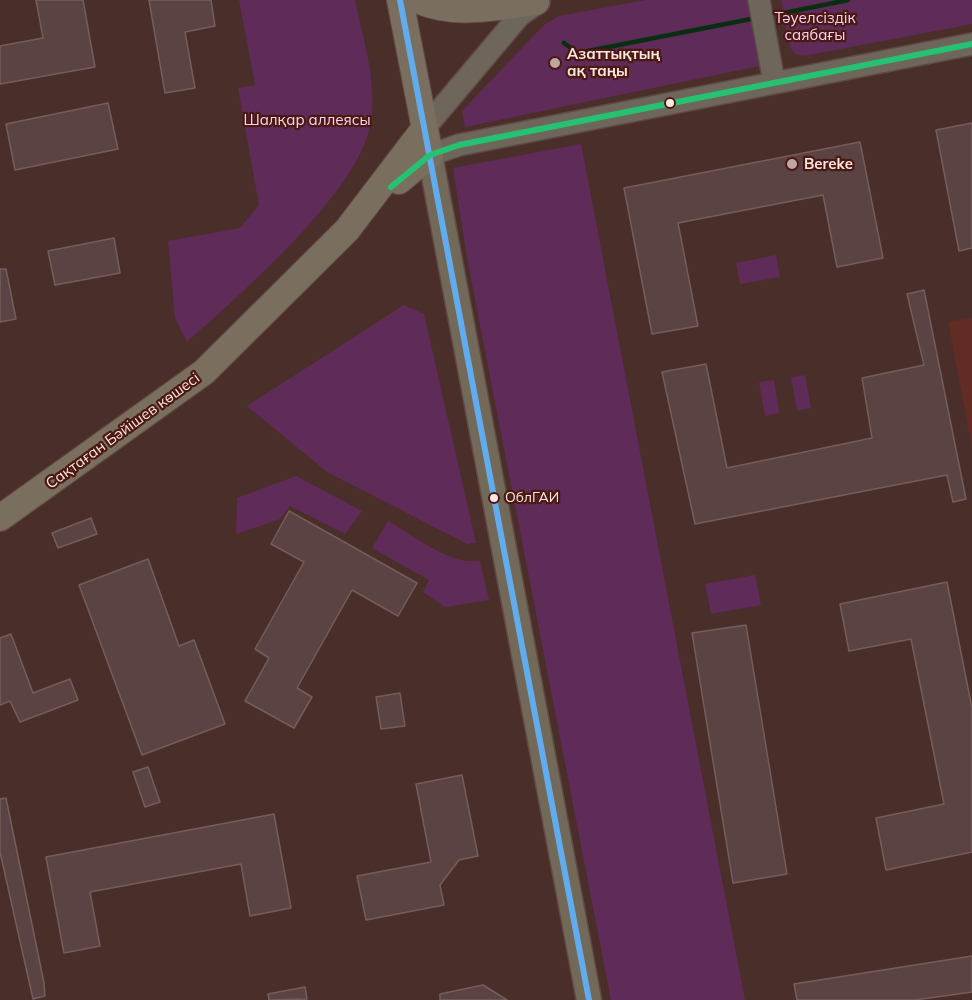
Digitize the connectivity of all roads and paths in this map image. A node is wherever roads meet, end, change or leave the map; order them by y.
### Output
1 (400, 0) edge
2 (417, 0) edge
3 (759, 0) edge
4 (541, 1) edge
5 (972, 44) edge
6 (774, 82) junction
7 (424, 129) junction
8 (430, 156) junction
9 (367, 208) junction
10 (0, 518) edge
11 (589, 1000) edge

1 - 7 main road
2 - 4 main road
3 - 6 street
4 - 7 street
5 - 6 street
6 - 8 street
7 - 8 main road
7 - 9 main road, Сақтаған Бәйішев көшесі
8 - 9 main road, Сақтаған Бәйішев көшесі
8 - 11 main road
9 - 10 main road, Сақтаған Бәйішев көшесі

